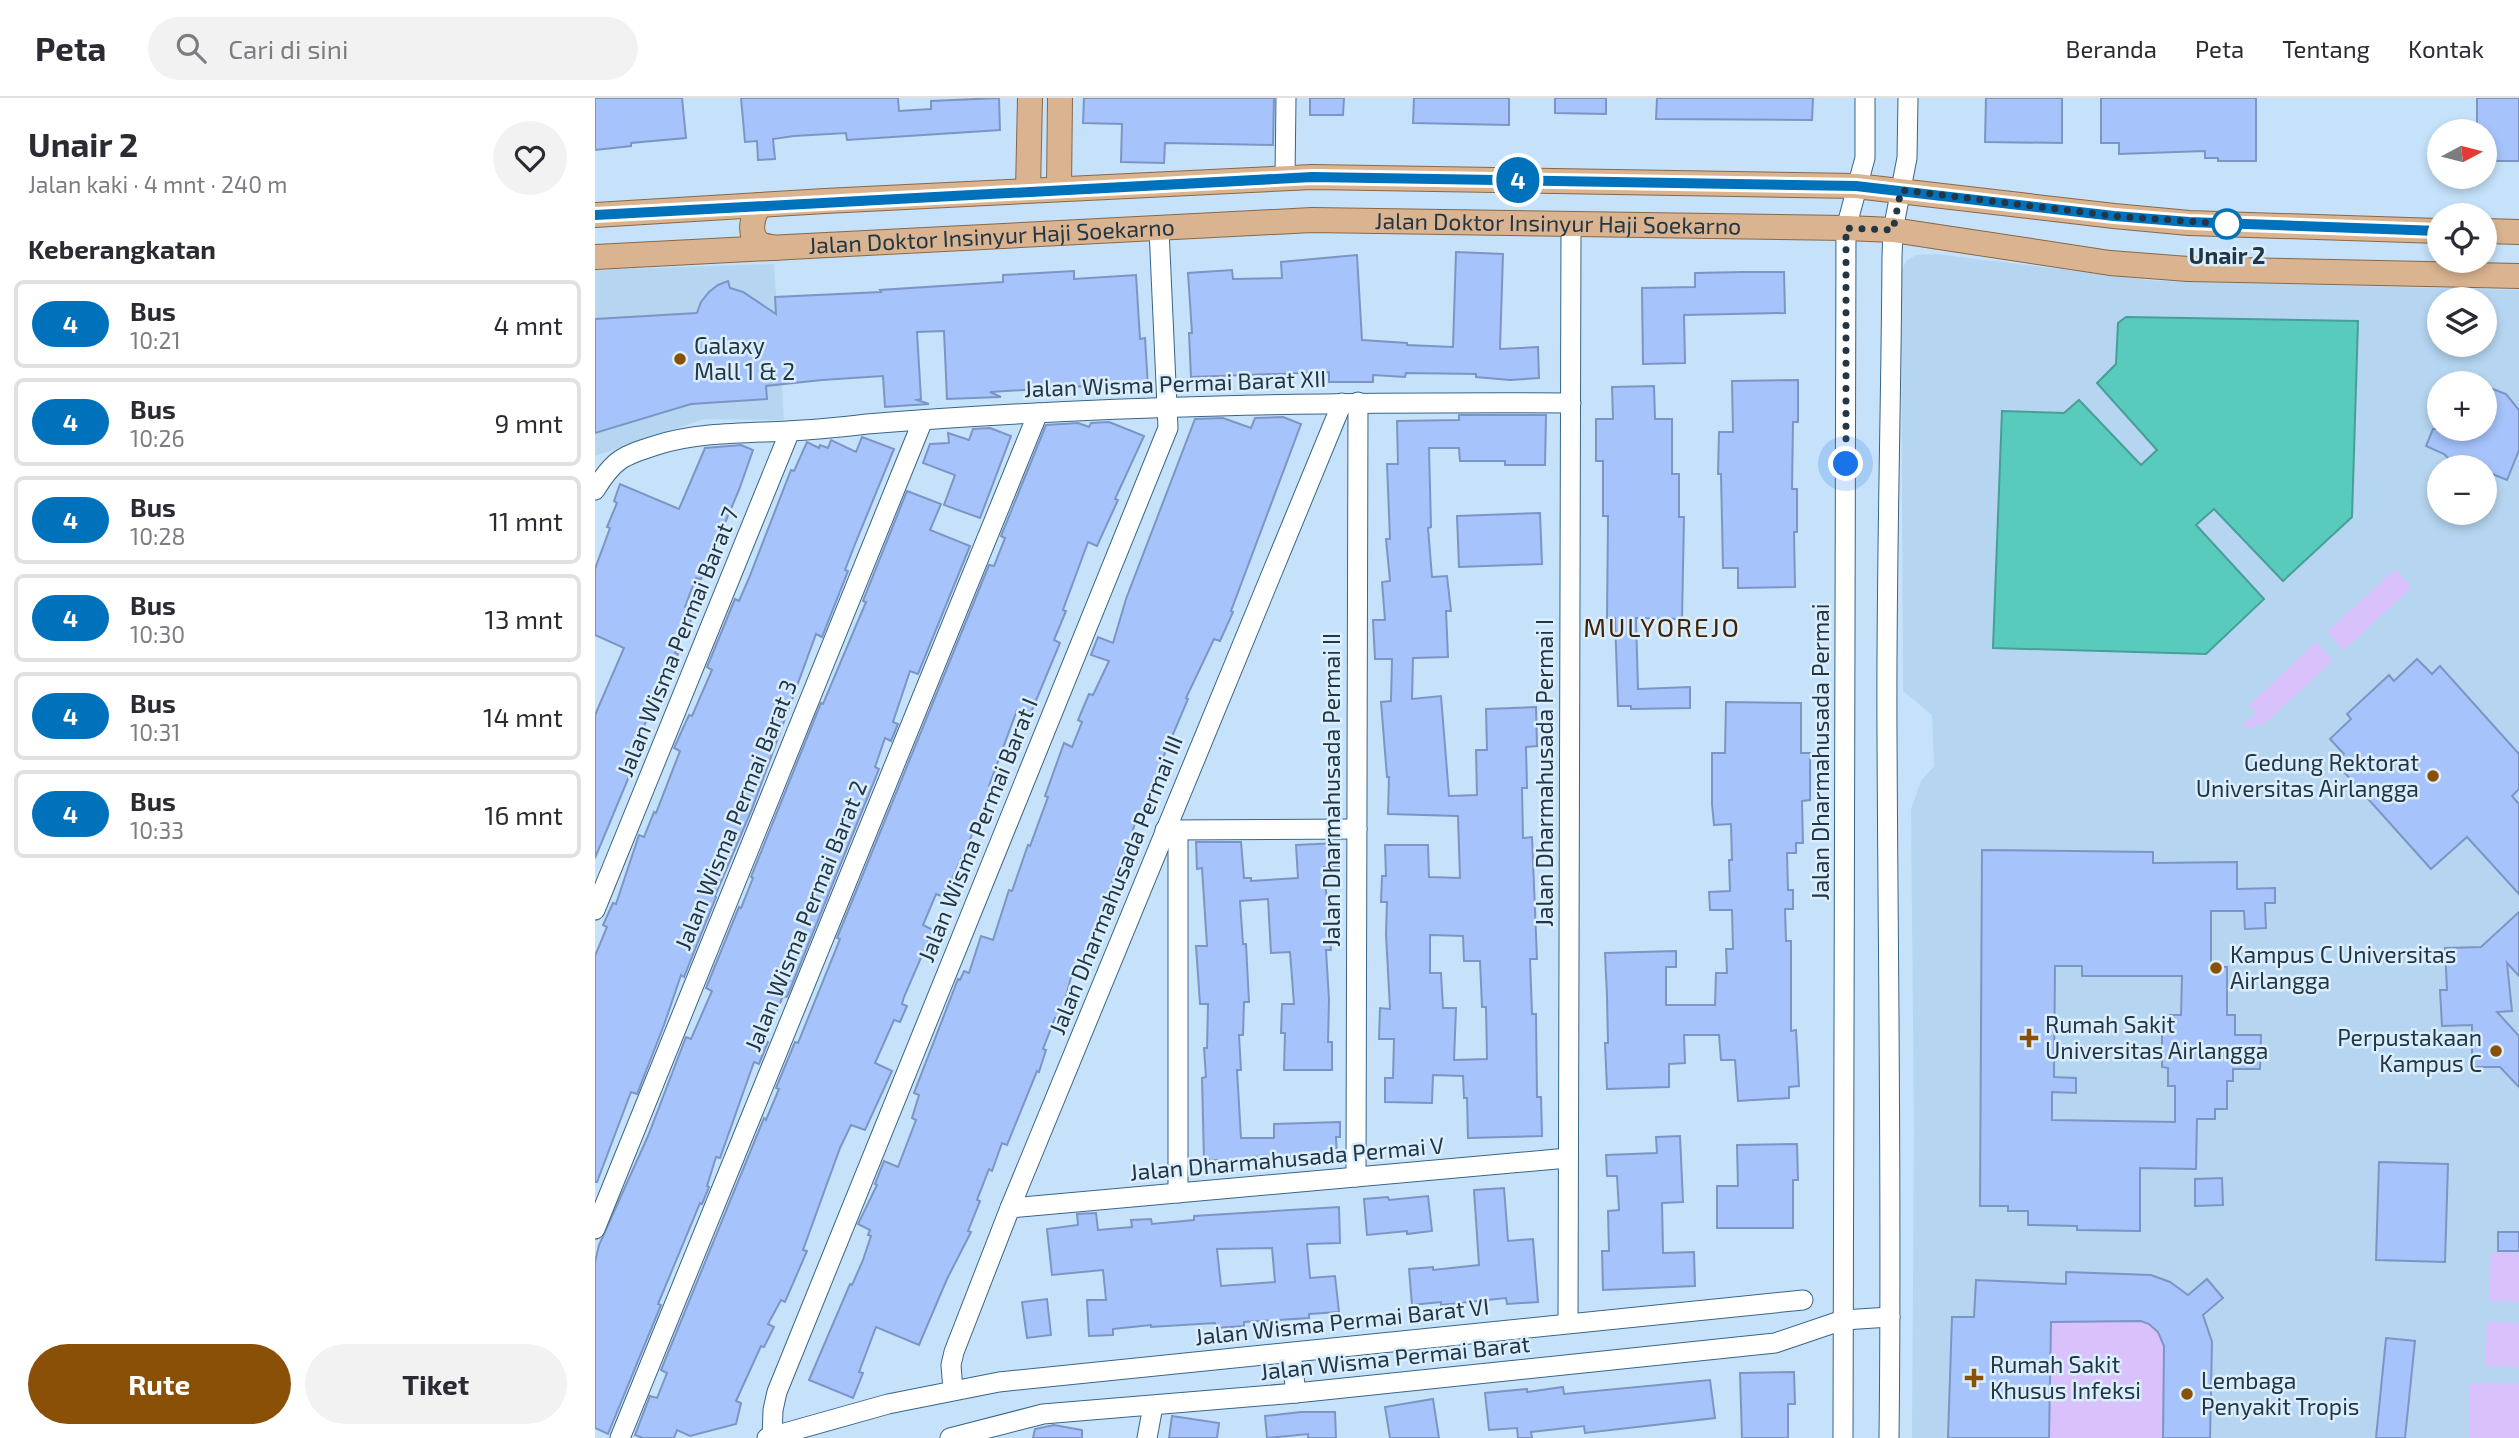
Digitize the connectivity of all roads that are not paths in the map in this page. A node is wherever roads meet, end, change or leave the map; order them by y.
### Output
1 (1030, 98) edge
2 (1060, 98) edge
3 (1286, 98) edge
4 (1865, 98) edge
5 (1908, 98) edge
6 (1285, 177) junction
7 (1312, 177) junction
8 (1856, 186) junction
9 (1059, 189) junction
10 (1028, 190) junction
11 (1901, 190) junction
12 (760, 205) junction
13 (595, 215) edge
14 (1312, 220) junction
15 (1571, 224) junction
16 (1846, 228) junction
17 (1159, 229) junction
18 (1893, 230) junction
19 (2427, 231) edge
20 (2497, 231) edge
21 (2519, 232) edge
22 (776, 248) junction
23 (595, 257) edge
24 (2519, 276) edge
25 (1350, 403) junction
26 (1571, 403) junction
27 (1168, 406) junction
28 (1038, 413) junction
29 (923, 420) junction
30 (786, 431) junction
31 (595, 490) edge
32 (1357, 828) junction
33 (1171, 830) junction
34 (595, 910) edge
35 (1569, 1158) junction
36 (1356, 1177) junction
37 (1178, 1193) junction
38 (1010, 1208) junction
39 (596, 1222) edge
40 (1803, 1300) dead end
41 (1890, 1317) junction
42 (1843, 1320) junction
43 (1568, 1322) junction
44 (1291, 1353) junction
45 (953, 1390) junction
46 (1296, 1393) junction
47 (1153, 1406) junction
48 (619, 1438) edge
49 (770, 1438) edge
50 (950, 1438) edge
51 (1147, 1438) edge
52 (1843, 1438) edge
53 (1889, 1438) edge

1 - 10 main road
2 - 9 main road
3 - 6 street
4 - 8 street, Jalan Dharmahusada Permai
5 - 11 street
6 - 7 main road, Jalan Doktor Insinyur Haji Soekarno
6 - 9 main road, Jalan Doktor Insinyur Haji Soekarno
7 - 8 main road, Jalan Doktor Insinyur Haji Soekarno
7 - 14 main road
8 - 11 main road, Jalan Doktor Insinyur Haji Soekarno
8 - 16 street, Jalan Dharmahusada Permai
9 - 10 main road, Jalan Doktor Insinyur Haji Soekarno
10 - 12 main road, Jalan Doktor Insinyur Haji Soekarno
11 - 18 street
11 - 19 main road, Jalan Doktor Insinyur Haji Soekarno
12 - 13 main road, Jalan Doktor Insinyur Haji Soekarno
12 - 22 main road
14 - 15 main road, Jalan Doktor Insinyur Haji Soekarno
14 - 17 main road, Jalan Doktor Insinyur Haji Soekarno
15 - 16 main road, Jalan Doktor Insinyur Haji Soekarno
15 - 26 street, Jalan Dharmahusada Permai I
16 - 18 main road, Jalan Doktor Insinyur Haji Soekarno
16 - 42 street, Jalan Dharmahusada Permai
17 - 22 main road, Jalan Doktor Insinyur Haji Soekarno
17 - 27 street, Jalan Wisma Permai Barat I
18 - 24 main road, Jalan Doktor Insinyur Haji Soekarno
18 - 41 street
20 - 21 main road
22 - 23 main road, Jalan Doktor Insinyur Haji Soekarno
25 - 26 street, Jalan Wisma Permai Barat XII
25 - 27 street, Jalan Wisma Permai Barat XII
25 - 32 street, Jalan Dharmahusada Permai II
25 - 33 street, Jalan Dharmahusada Permai III
26 - 35 street, Jalan Dharmahusada Permai I
27 - 28 street, Jalan Wisma Permai Barat XII
27 - 49 street, Jalan Wisma Permai Barat I
28 - 29 street, Jalan Wisma Permai Barat XII
28 - 48 street, Jalan Wisma Permai Barat 2
29 - 30 street, Jalan Wisma Permai Barat XII
29 - 39 street, Jalan Wisma Permai Barat 3
30 - 31 street, Jalan Wisma Permai Barat XII
30 - 34 street, Jalan Wisma Permai Barat 7
32 - 33 street
32 - 36 street, Jalan Dharmahusada Permai II
33 - 37 street
33 - 38 street, Jalan Dharmahusada Permai III
35 - 36 street, Jalan Dharmahusada Permai V
35 - 43 street, Jalan Dharmahusada Permai I
36 - 37 street, Jalan Dharmahusada Permai V
37 - 38 street, Jalan Dharmahusada Permai V
38 - 45 street, Jalan Dharmahusada Permai III
40 - 43 street, Jalan Wisma Permai Barat VI
41 - 42 street
41 - 53 street
42 - 46 street, Jalan Wisma Permai Barat
42 - 52 street, Jalan Dharmahusada Permai
43 - 44 street, Jalan Wisma Permai Barat VI
44 - 45 street, Jalan Wisma Permai Barat VI
44 - 46 street
45 - 49 street, Jalan Wisma Permai Barat VI
46 - 47 street, Jalan Wisma Permai Barat
47 - 50 street, Jalan Wisma Permai Barat
47 - 51 street

